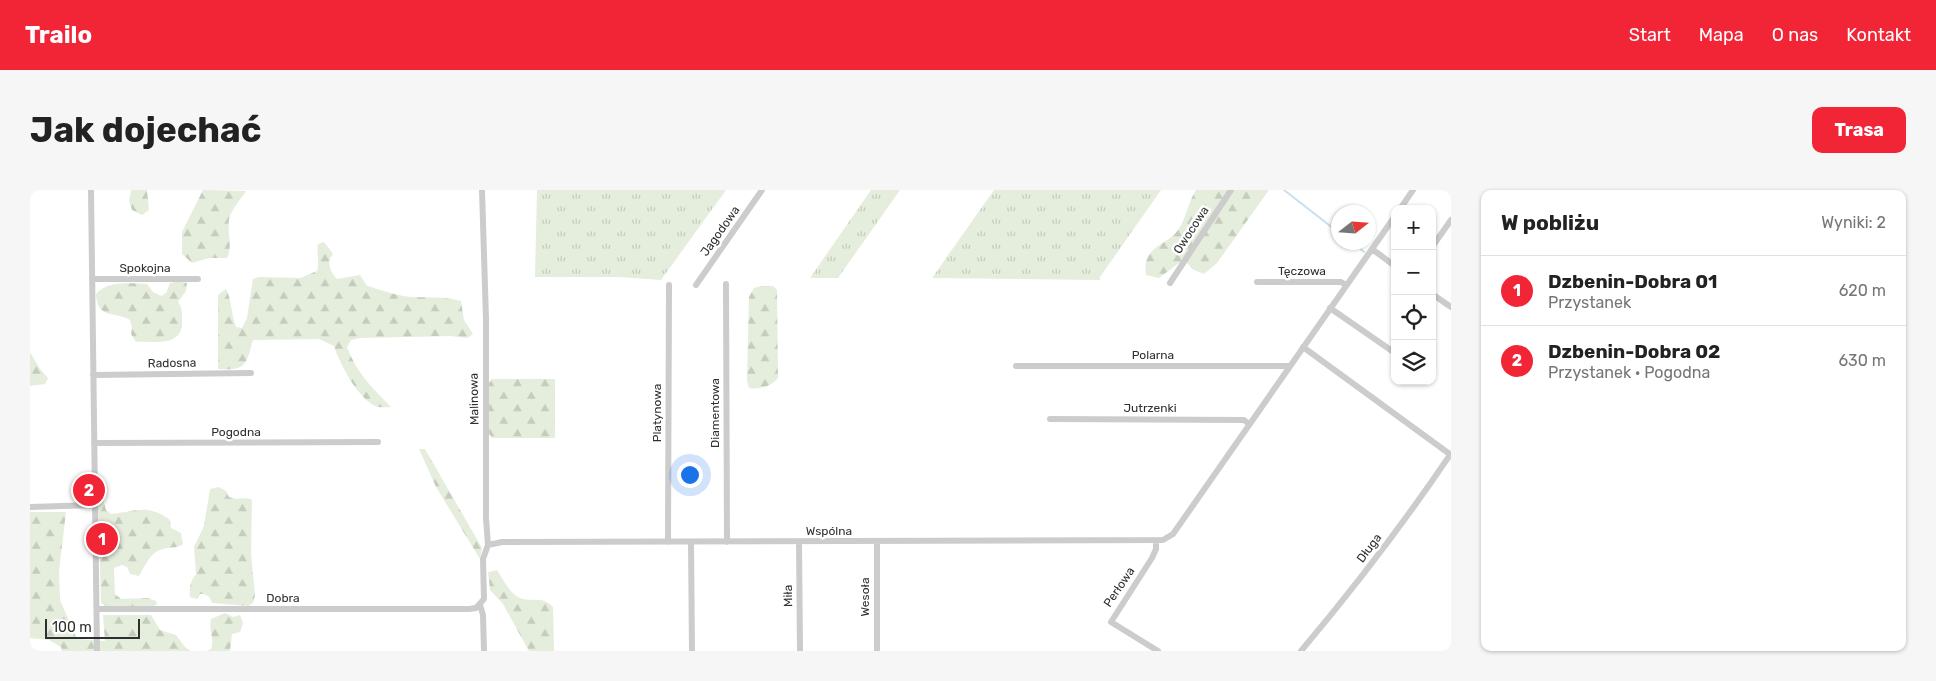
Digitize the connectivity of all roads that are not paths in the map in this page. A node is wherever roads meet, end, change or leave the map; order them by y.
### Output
1 (90, 190) edge
2 (482, 190) edge
3 (762, 190) edge
4 (1232, 190) edge
5 (1413, 190) edge
6 (1403, 205) edge
7 (1451, 220) edge
8 (1391, 222) edge
9 (1436, 241) edge
10 (1376, 242) edge
11 (1371, 250) edge
12 (1375, 250) edge
13 (1391, 263) edge
14 (92, 279) junction
15 (198, 279) dead end
16 (1257, 282) dead end
17 (1170, 283) dead end
18 (726, 284) dead end
19 (669, 285) dead end
20 (696, 285) dead end
21 (1346, 285) junction
22 (1433, 295) edge
23 (1449, 306) edge
24 (1330, 308) junction
25 (1303, 347) junction
26 (1391, 350) edge
27 (1016, 366) dead end
28 (1290, 366) junction
29 (250, 373) dead end
30 (93, 375) junction
31 (1050, 419) dead end
32 (1249, 424) junction
33 (378, 442) dead end
34 (94, 443) junction
35 (1451, 455) edge
36 (95, 506) junction
37 (30, 507) edge
38 (668, 542) junction
39 (691, 542) junction
40 (727, 542) junction
41 (799, 542) junction
42 (877, 542) junction
43 (1156, 542) junction
44 (488, 545) junction
45 (480, 605) junction
46 (97, 610) junction
47 (1304, 650) edge
48 (97, 651) edge
49 (484, 651) edge
50 (692, 651) edge
51 (800, 651) edge
52 (876, 651) edge
53 (1158, 651) edge

1 - 14 street
2 - 44 street, Malinowa
3 - 20 street, Jagodowa
4 - 17 street, Owocowa
5 - 6 street
7 - 9 street
8 - 10 street
11 - 21 street
12 - 13 street
14 - 15 street, Spokojna
14 - 30 street
16 - 21 street, Tęczowa
18 - 40 street, Diamentowa
19 - 38 street, Platynowa
21 - 24 street
22 - 23 street
24 - 25 street
24 - 26 street
25 - 28 street
25 - 35 street
27 - 28 street, Polarna
28 - 32 street
29 - 30 street, Radosna
30 - 34 street
31 - 32 street, Jutrzenki
32 - 43 street
33 - 34 street, Pogodna
34 - 36 street
35 - 47 street, Długa
36 - 37 street
36 - 46 street
38 - 39 street, Wspólna
38 - 44 street, Wspólna
39 - 40 street, Wspólna
39 - 50 street
40 - 41 street, Wspólna
41 - 42 street, Wspólna
41 - 51 street, Miła
42 - 43 street, Wspólna
42 - 52 street, Wesoła
43 - 53 street, Perłowa
44 - 45 street, Malinowa
45 - 46 street, Dobra
45 - 49 street, Malinowa
46 - 48 street

